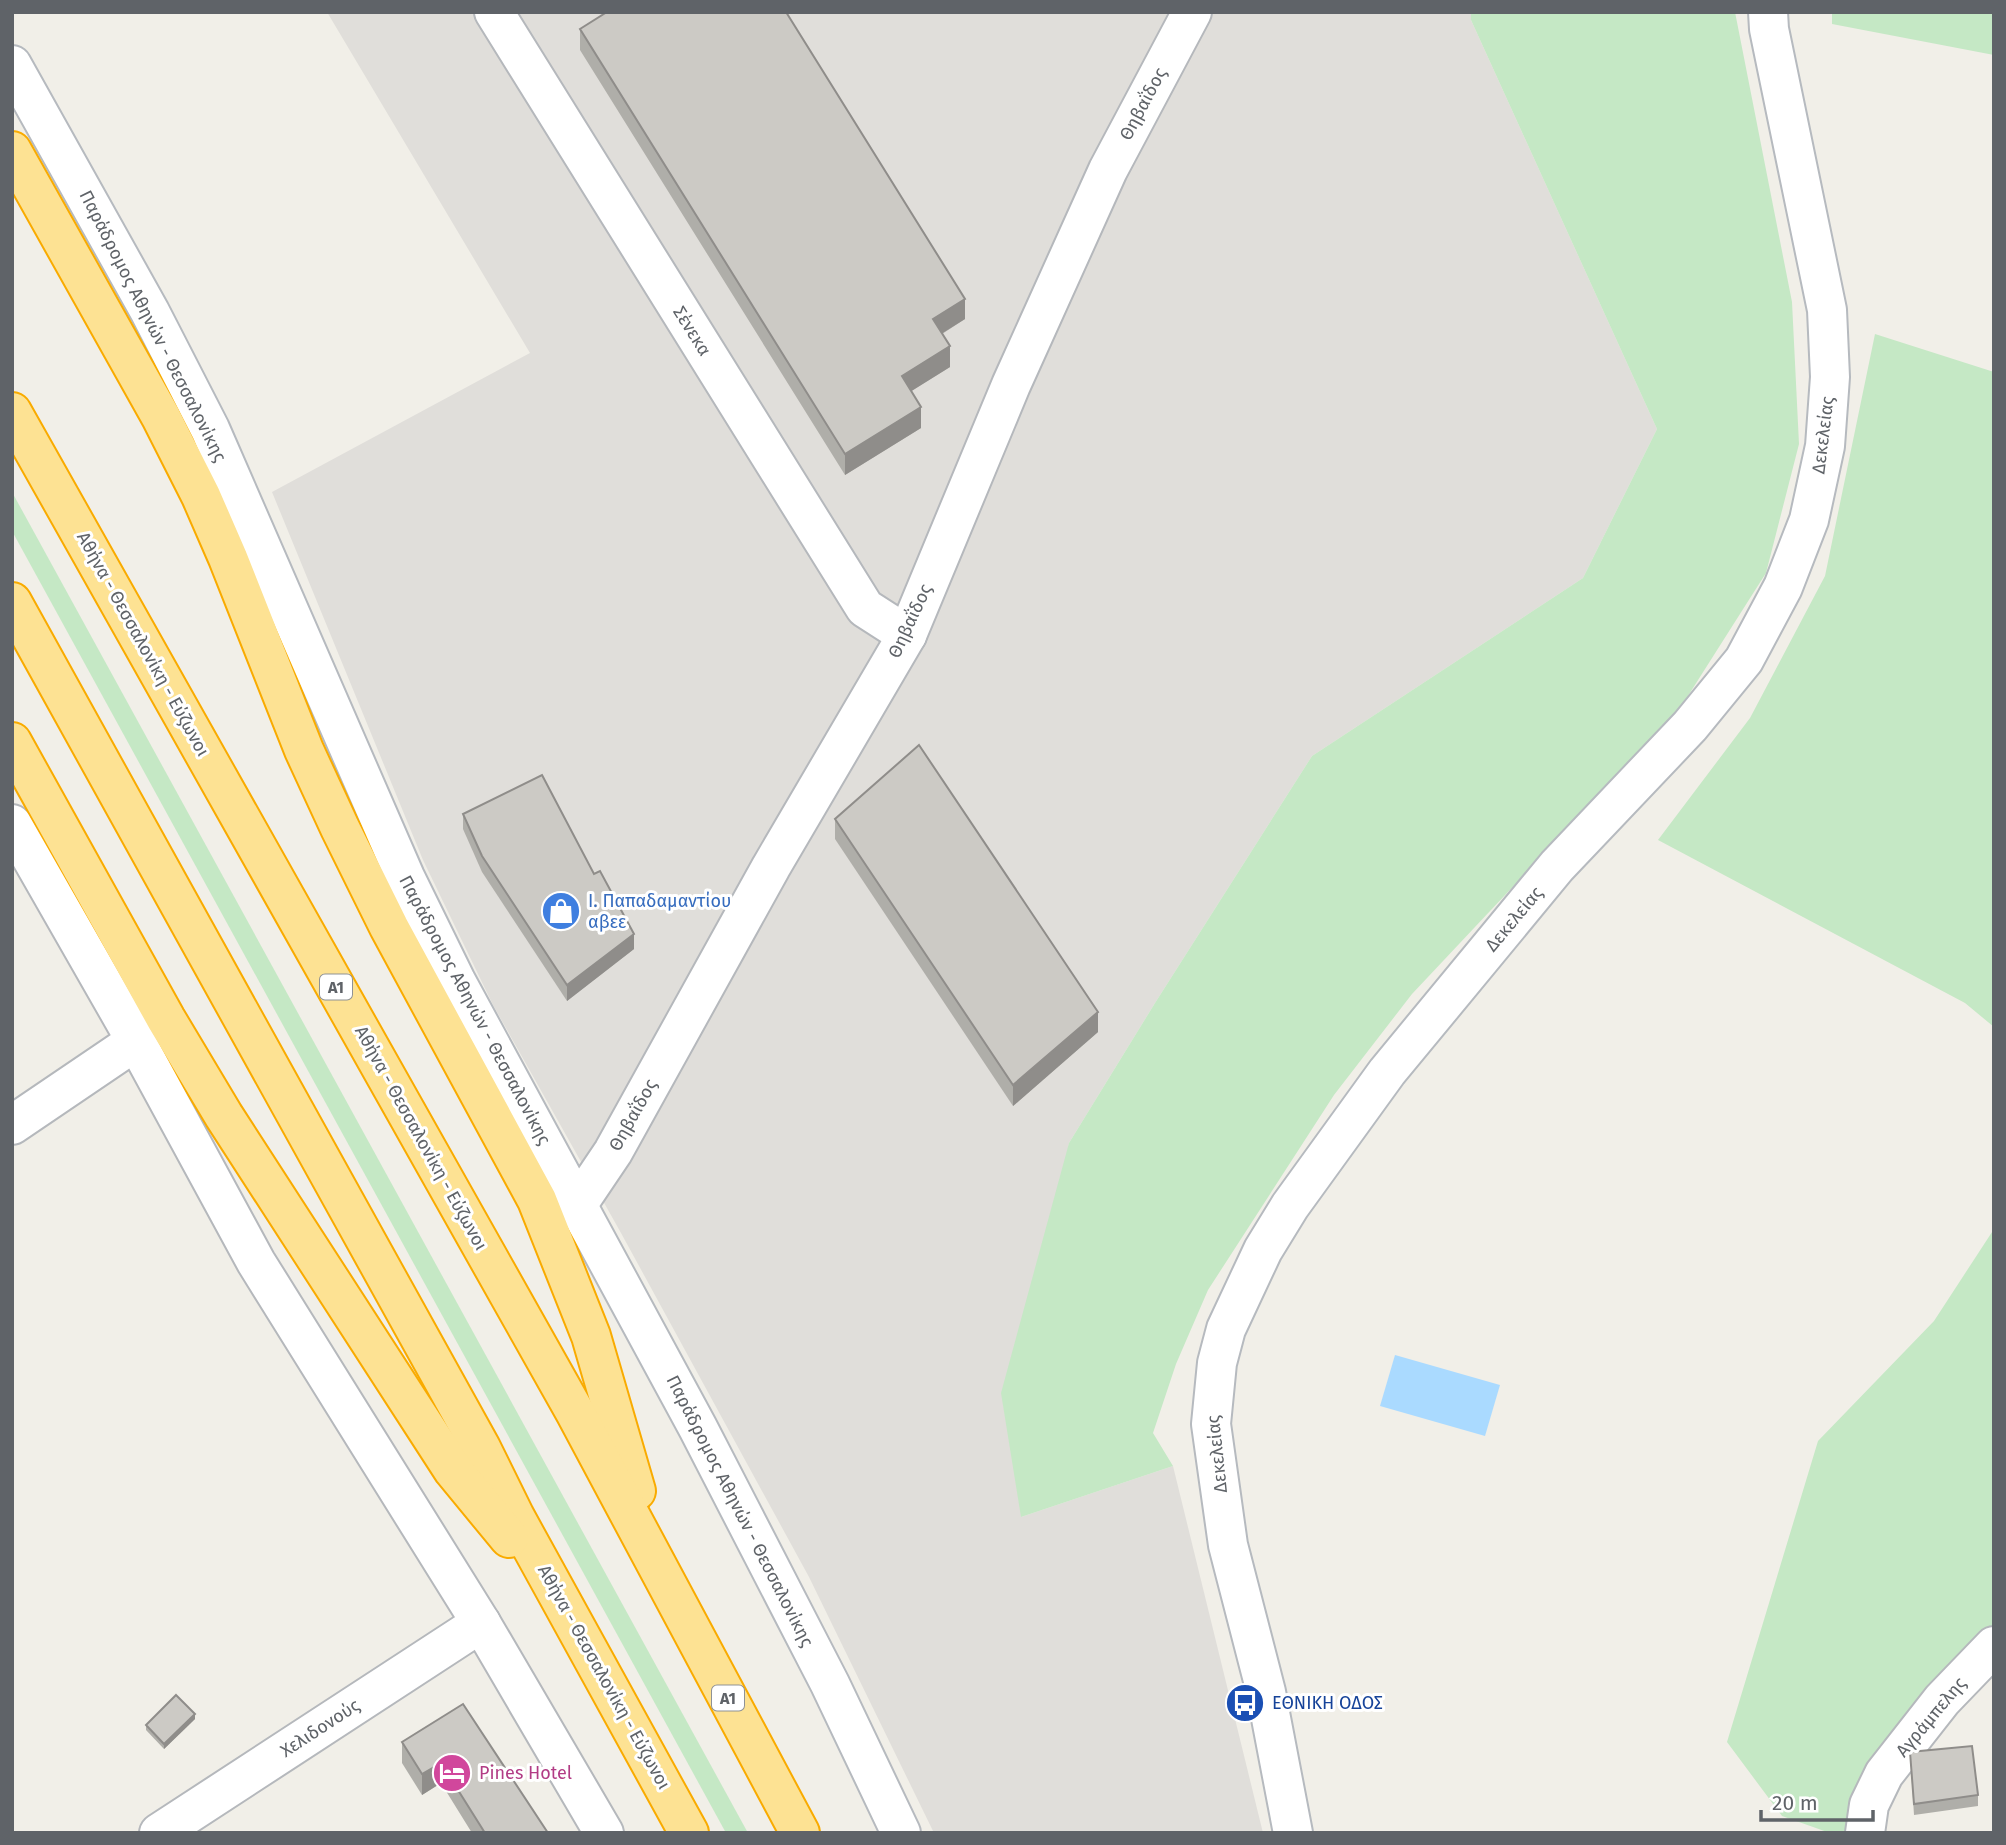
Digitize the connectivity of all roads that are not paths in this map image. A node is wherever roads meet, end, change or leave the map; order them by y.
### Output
1 (494, 12) edge
2 (1192, 12) edge
3 (1768, 12) edge
4 (12, 65) edge
5 (12, 151) edge
6 (12, 412) edge
7 (12, 602) edge
8 (907, 635) junction
9 (12, 741) edge
10 (12, 824) edge
11 (135, 1041) junction
12 (12, 1125) edge
13 (578, 1204) junction
14 (656, 1563) junction
15 (564, 1604) junction
16 (481, 1623) junction
17 (1994, 1646) edge
18 (159, 1833) edge
19 (604, 1833) edge
20 (689, 1833) edge
21 (800, 1833) edge
22 (901, 1833) edge
23 (1293, 1833) edge
24 (1865, 1833) edge

1 - 8 street, Σένεκα
2 - 8 street, Θηβαΐδος
3 - 23 street, Δεκελείας
4 - 13 street, Παράδρομος Αθηνών - Θεσσαλονίκης
5 - 14 highway
6 - 14 highway, Αθήνα - Θεσσαλονίκη - Εύζωνοι / Α1
7 - 15 highway, Αθήνα - Θεσσαλονίκη - Εύζωνοι
8 - 13 street, Θηβαΐδος
9 - 15 highway
10 - 11 street
11 - 12 street
11 - 16 street
13 - 22 street, Παράδρομος Αθηνών - Θεσσαλονίκης
14 - 21 highway, Αθήνα - Θεσσαλονίκη - Εύζωνοι / Α1
15 - 20 highway, Αθήνα - Θεσσαλονίκη - Εύζωνοι
16 - 18 street, Χελιδονούς
16 - 19 street
17 - 24 street, Αγράμπελης

